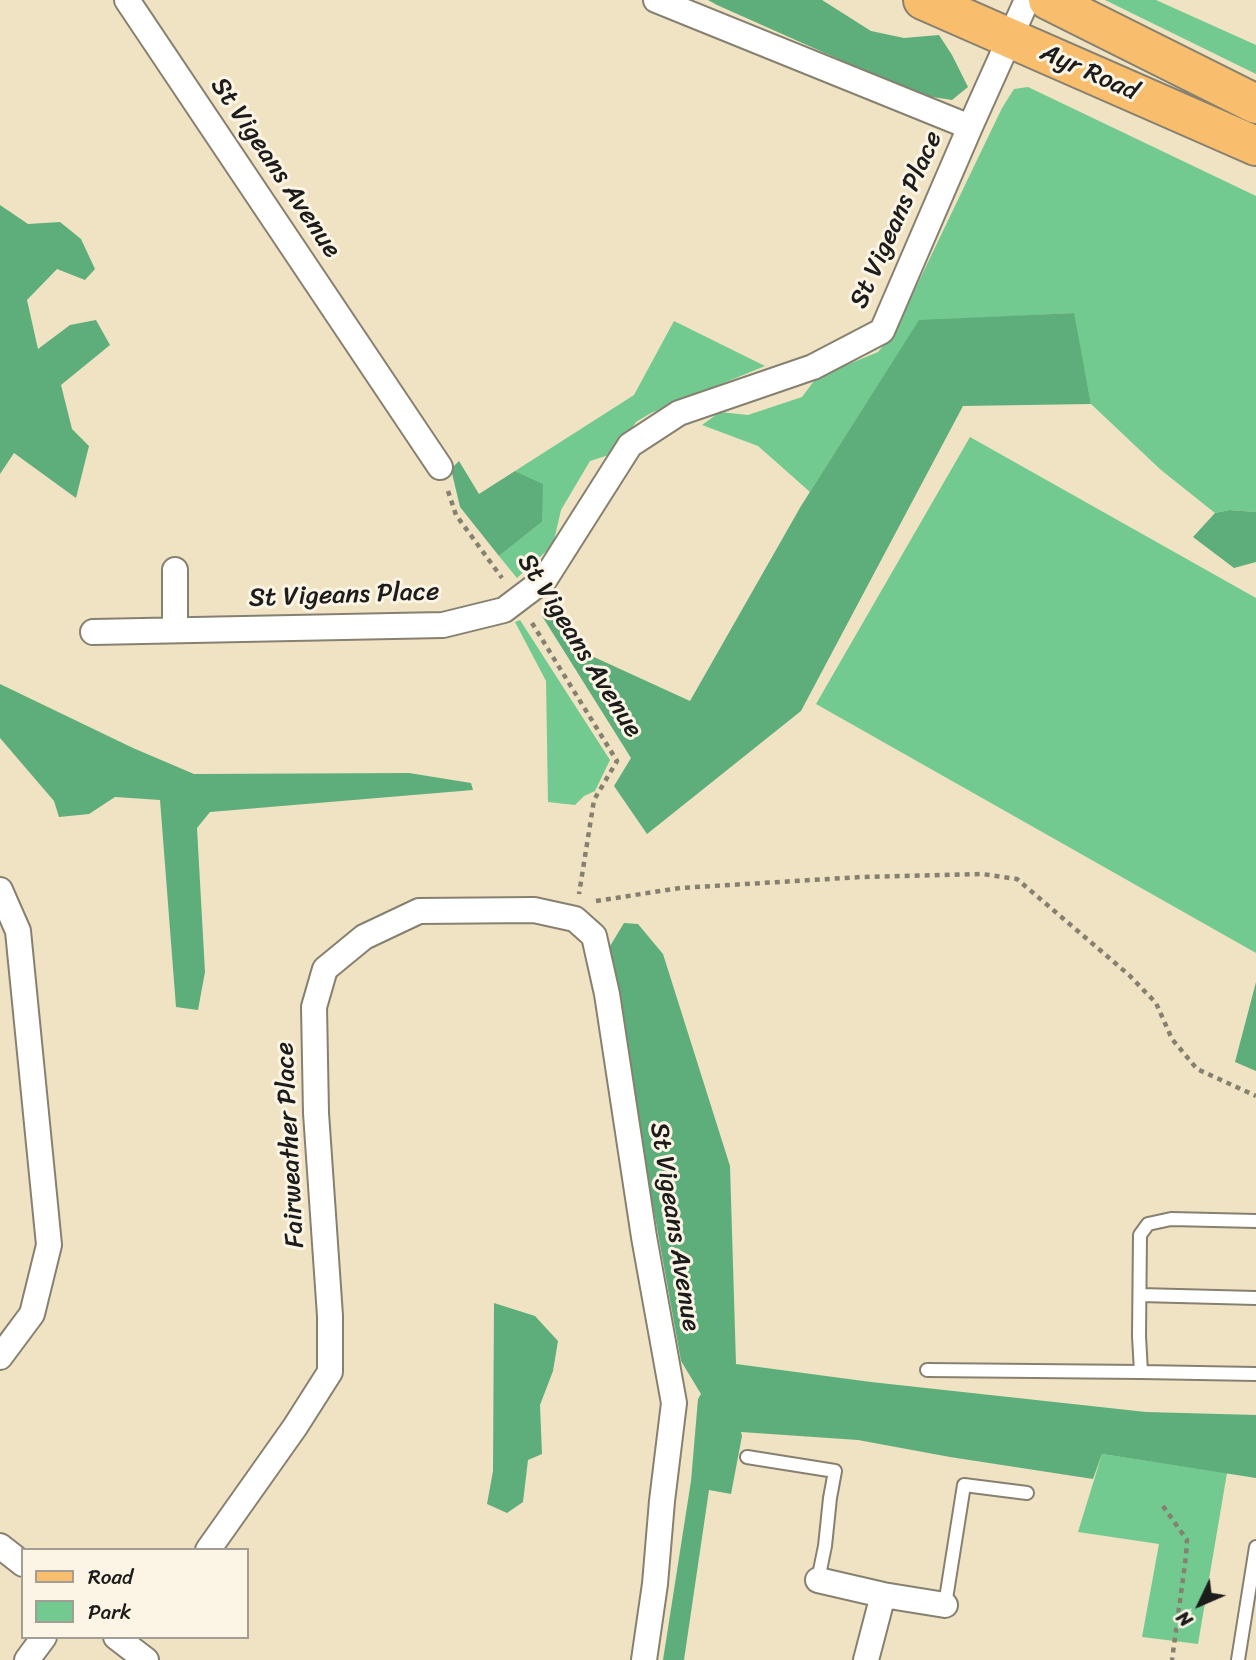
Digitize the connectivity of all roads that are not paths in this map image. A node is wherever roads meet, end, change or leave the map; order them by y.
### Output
1 (127, 0) edge
2 (656, 0) edge
3 (923, 0) edge
4 (1027, 0) edge
5 (1048, 0) edge
6 (1010, 38) junction
7 (1256, 104) edge
8 (970, 127) junction
9 (1256, 146) edge
10 (440, 467) road end
11 (175, 570) dead end
12 (175, 631) junction
13 (93, 632) dead end
14 (0, 890) edge
15 (576, 911) joint
16 (1256, 1221) edge
17 (1140, 1295) junction
18 (1256, 1298) edge
19 (0, 1357) edge
20 (927, 1370) dead end
21 (1141, 1372) junction
22 (1256, 1374) edge
23 (747, 1457) dead end
24 (1027, 1493) dead end
25 (0, 1546) edge
26 (1256, 1547) edge
27 (209, 1548) edge
28 (21, 1562) edge
29 (818, 1580) joint
30 (883, 1595) junction
31 (945, 1605) joint
32 (43, 1639) edge
33 (27, 1660) edge
34 (644, 1660) edge
35 (866, 1660) edge
36 (1238, 1660) edge

1 - 10 street, St Vigeans Avenue
2 - 8 street
3 - 6 main road, Ayr Road
4 - 6 street, St Vigeans Place
5 - 7 main road, Ayr Road
6 - 8 street, St Vigeans Place
6 - 9 main road, Ayr Road
8 - 12 street, St Vigeans Place
11 - 12 street
12 - 13 street, St Vigeans Place
14 - 19 street
15 - 27 street, Fairweather Place
15 - 34 street, St Vigeans Avenue
16 - 17 lane
17 - 18 lane
17 - 21 lane
20 - 21 lane
21 - 22 lane
23 - 29 lane
24 - 31 lane
25 - 28 street
26 - 36 lane
29 - 30 street
30 - 31 street
30 - 35 street
32 - 33 street

